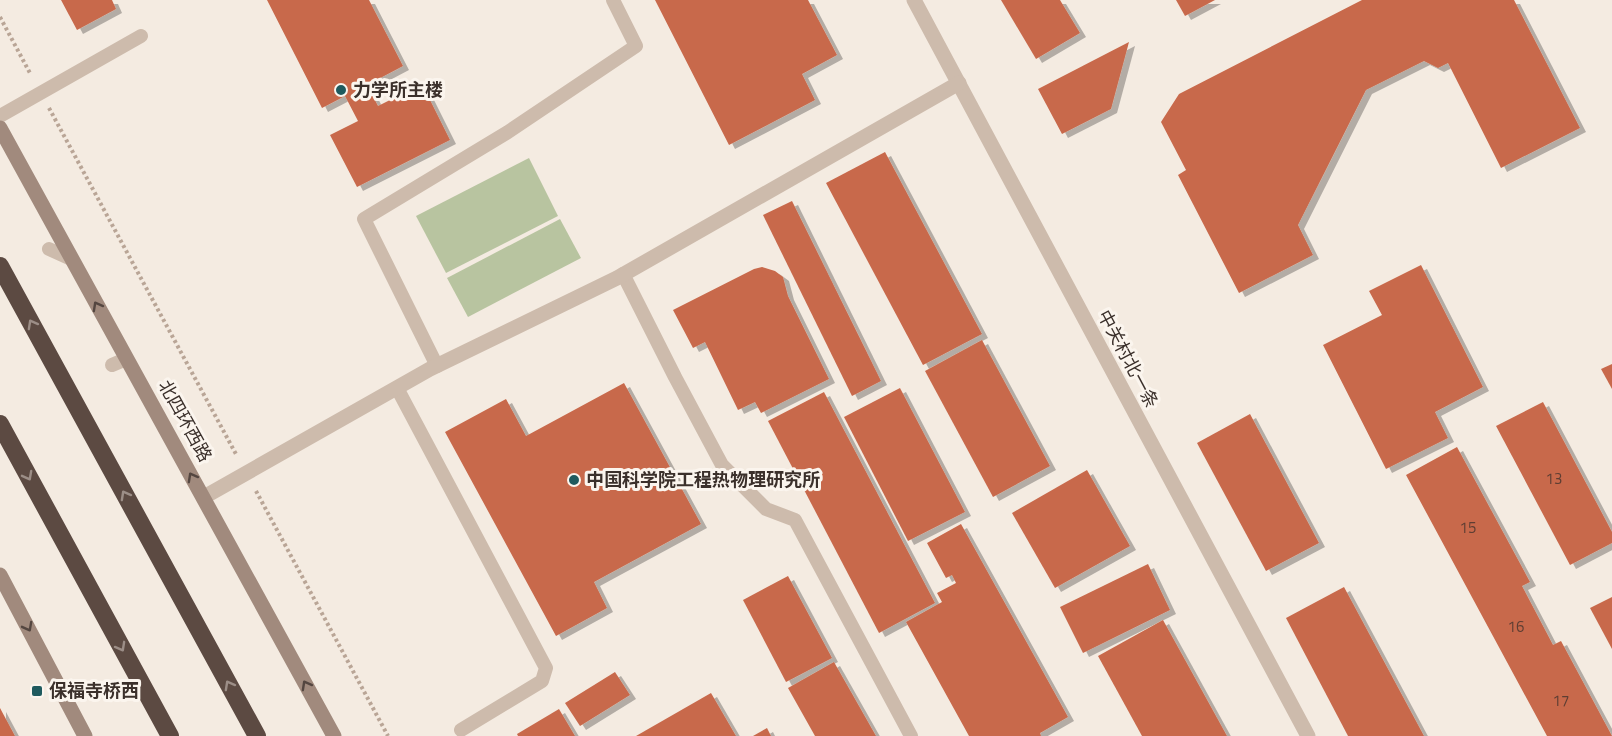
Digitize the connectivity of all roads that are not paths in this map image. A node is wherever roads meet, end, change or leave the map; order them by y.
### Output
1 (613, 0) edge
2 (914, 0) edge
3 (141, 36) dead end
4 (958, 83) junction
5 (0, 116) edge
6 (0, 128) edge
7 (49, 249) dead end
8 (71, 259) junction
9 (0, 266) edge
10 (623, 274) junction
11 (126, 359) junction
12 (112, 365) dead end
13 (437, 366) junction
14 (397, 388) junction
15 (0, 424) edge
16 (204, 497) junction
17 (0, 575) edge
18 (461, 729) dead end
19 (85, 736) edge
20 (170, 736) edge
21 (257, 736) edge
22 (334, 736) edge
23 (911, 736) edge
24 (1308, 736) edge

1 - 13 lane
2 - 4 street, 中关村北一条
3 - 5 lane
4 - 10 street
4 - 24 street, 中关村北一条
6 - 8 street, 北四环西路
7 - 8 lane
11 -> 8 street, 北四环西路
21 -> 9 highway
10 - 13 street
10 - 23 lane
11 - 12 lane
16 -> 11 street, 北四环西路
13 - 14 street
14 - 16 street
14 - 18 lane
15 -> 20 highway
22 -> 16 street, 北四环西路
17 -> 19 street

